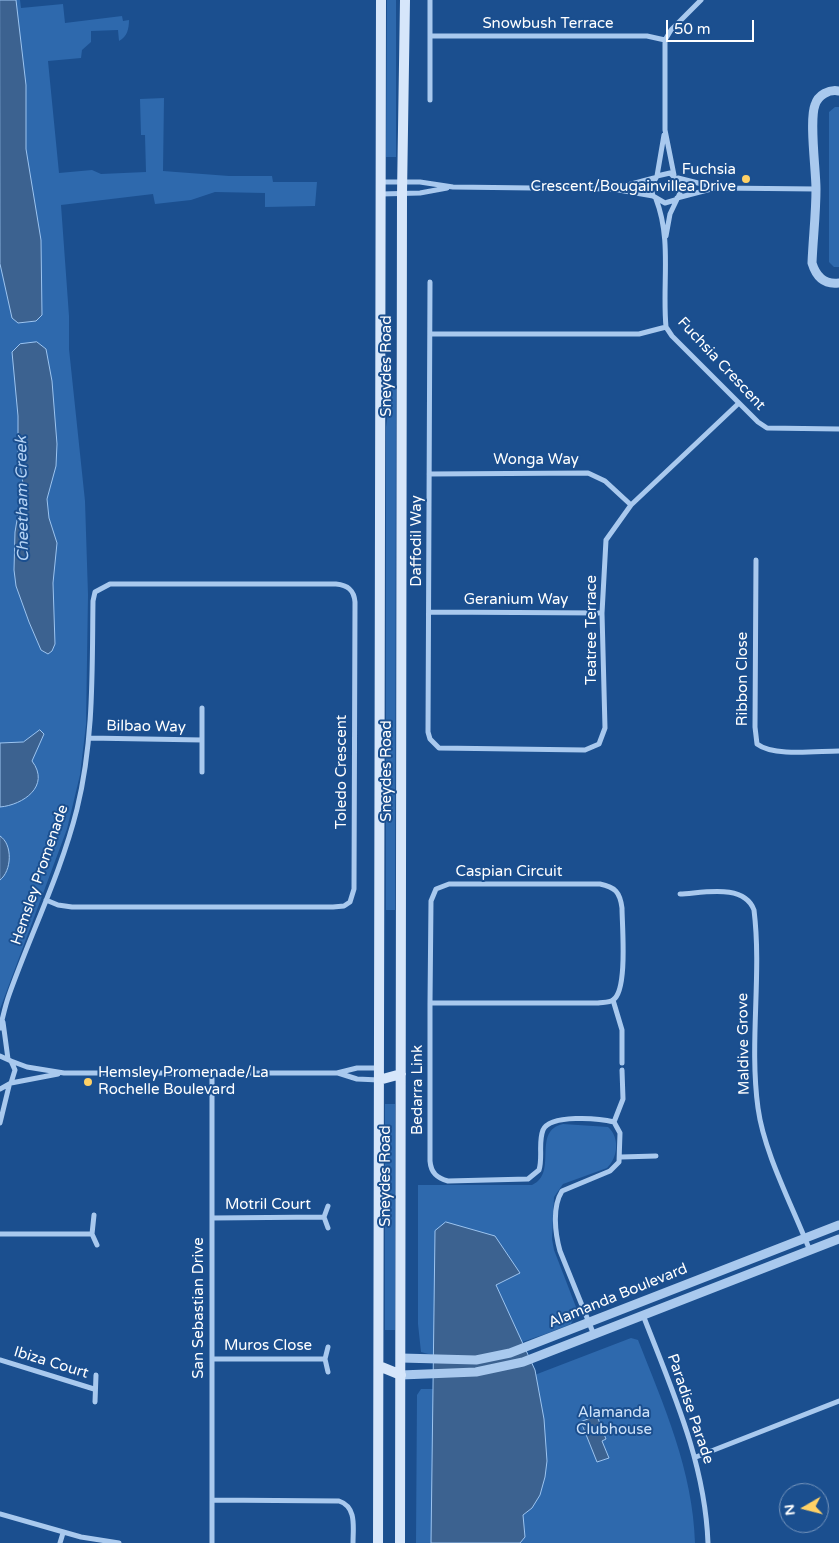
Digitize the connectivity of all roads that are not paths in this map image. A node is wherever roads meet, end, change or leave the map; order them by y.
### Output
1 (381, 0) edge
2 (405, 0) edge
3 (430, 0) edge
4 (701, 0) edge
5 (430, 36) junction
6 (665, 40) junction
7 (839, 91) edge
8 (430, 100) dead end
9 (665, 130) junction
10 (655, 177) junction
11 (676, 177) junction
12 (380, 182) junction
13 (402, 182) junction
14 (452, 187) junction
15 (718, 188) junction
16 (613, 189) junction
17 (816, 189) junction
18 (380, 194) junction
19 (402, 194) junction
20 (654, 198) junction
21 (676, 199) junction
22 (665, 242) junction
23 (430, 282) dead end
24 (839, 284) edge
25 (666, 327) junction
26 (430, 334) junction
27 (739, 403) junction
28 (839, 429) edge
29 (429, 474) junction
30 (631, 505) junction
31 (756, 560) dead end
32 (99, 588) joint
33 (429, 612) junction
34 (602, 613) junction
35 (202, 708) dead end
36 (89, 738) junction
37 (202, 740) junction
38 (434, 745) joint
39 (839, 751) edge
40 (202, 772) dead end
41 (680, 894) dead end
42 (46, 900) junction
43 (613, 1000) junction
44 (430, 1002) junction
45 (3, 1019) junction
46 (0, 1028) edge
47 (0, 1056) edge
48 (10, 1060) junction
49 (622, 1063) dead end
50 (380, 1068) junction
51 (622, 1070) dead end
52 (64, 1073) junction
53 (337, 1073) junction
54 (212, 1074) junction
55 (401, 1074) junction
56 (380, 1080) junction
57 (10, 1084) junction
58 (0, 1089) edge
59 (614, 1122) junction
60 (0, 1123) edge
61 (656, 1156) dead end
62 (621, 1157) junction
63 (328, 1206) dead end
64 (94, 1215) dead end
65 (212, 1218) junction
66 (324, 1218) junction
67 (839, 1225) edge
68 (328, 1228) dead end
69 (0, 1234) edge
70 (92, 1234) junction
71 (805, 1238) junction
72 (839, 1239) edge
73 (97, 1245) dead end
74 (810, 1251) junction
75 (638, 1303) junction
76 (643, 1315) junction
77 (589, 1322) junction
78 (594, 1335) junction
79 (328, 1347) dead end
80 (401, 1358) junction
81 (212, 1359) junction
82 (325, 1359) junction
83 (0, 1360) edge
84 (379, 1366) junction
85 (328, 1372) dead end
86 (96, 1375) dead end
87 (401, 1375) junction
88 (94, 1389) junction
89 (839, 1401) edge
90 (95, 1402) dead end
91 (696, 1457) junction
92 (212, 1500) junction
93 (0, 1514) edge
94 (63, 1533) junction
95 (60, 1543) edge
96 (120, 1543) edge
97 (212, 1543) edge
98 (353, 1543) edge
99 (378, 1543) edge
100 (400, 1543) edge
101 (708, 1543) edge

1 - 12 main road, Sneydes Road
2 - 13 main road, Sneydes Road
3 - 5 street
4 - 6 street
5 - 6 street, Snowbush Terrace
5 - 8 street
6 - 9 street
7 - 17 street
9 - 10 street
9 - 11 street
10 - 11 street
10 - 16 street
10 - 20 street
11 - 15 street
11 - 21 street
12 - 13 street
12 - 18 main road, Sneydes Road
13 - 14 street
13 - 19 main road, Sneydes Road
14 - 16 street
14 - 19 street
15 - 17 street
15 - 21 street
16 - 20 street
17 - 24 street
18 - 19 street
18 - 50 main road, Sneydes Road
19 - 55 main road, Sneydes Road
20 - 21 street
20 - 22 street, Fuchsia Crescent
21 - 22 street, Fuchsia Crescent
22 - 25 street, Fuchsia Crescent
23 - 26 street, Daffodil Way
25 - 26 street
25 - 27 street, Fuchsia Crescent
26 - 29 street, Daffodil Way
27 - 28 street, Fuchsia Crescent
27 - 30 street, Teatree Terrace
29 - 30 street, Wonga Way
29 - 33 street, Daffodil Way
30 - 34 street, Teatree Terrace
31 - 39 street, Ribbon Close
32 - 36 street, Hemsley Promenade
32 - 42 street, Toledo Crescent
33 - 34 street, Geranium Way
33 - 38 street, Daffodil Way
34 - 38 street, Teatree Terrace
35 - 37 street, Bilbao Way
36 - 37 street, Bilbao Way
36 - 42 street, Hemsley Promenade
37 - 40 street, Bilbao Way
41 - 71 street, Maldive Grove
42 - 45 street, Hemsley Promenade
43 - 44 street
43 - 44 street, Caspian Circuit
43 - 49 street
44 - 59 street, Bedarra Link
45 - 46 street, Hemsley Promenade
45 - 48 street, Hemsley Promenade
47 - 48 street
48 - 52 street
48 - 57 street, Hemsley Promenade
50 - 53 street
50 - 55 main road
50 - 56 main road, Sneydes Road
51 - 59 street
52 - 54 street
52 - 57 street
53 - 54 street
53 - 56 street
54 - 65 street, San Sebastian Drive
55 - 56 main road
55 - 80 main road, Sneydes Road
56 - 84 main road, Sneydes Road
57 - 58 street
57 - 60 street
59 - 62 street
61 - 62 street
62 - 77 street
63 - 66 street, Motril Court
64 - 70 street
65 - 66 street, Motril Court
65 - 81 street, San Sebastian Drive
66 - 68 street, Motril Court
67 - 71 street, Alamanda Boulevard
69 - 70 street
70 - 73 street
71 - 74 street, Maldive Grove
71 - 75 street, Alamanda Boulevard
72 - 74 street, Alamanda Boulevard
74 - 76 street, Alamanda Boulevard
75 - 76 street
75 - 77 street, Alamanda Boulevard
76 - 78 street, Alamanda Boulevard
76 - 91 street, Paradise Parade
77 - 78 street
77 - 80 street, Alamanda Boulevard
78 - 87 street, Alamanda Boulevard
79 - 82 street, Muros Close
80 - 84 main road
80 - 87 main road, Sneydes Road
81 - 82 street, Muros Close
81 - 92 street, San Sebastian Drive
82 - 85 street, Muros Close
83 - 88 street, Ibiza Court
84 - 87 main road
84 - 99 main road, Sneydes Road
86 - 88 street, Ibiza Court
87 - 100 main road, Sneydes Road
88 - 90 street, Ibiza Court
89 - 91 street
91 - 101 street, Paradise Parade
92 - 97 street, San Sebastian Drive
92 - 98 street
93 - 94 street
94 - 95 street
94 - 96 street

